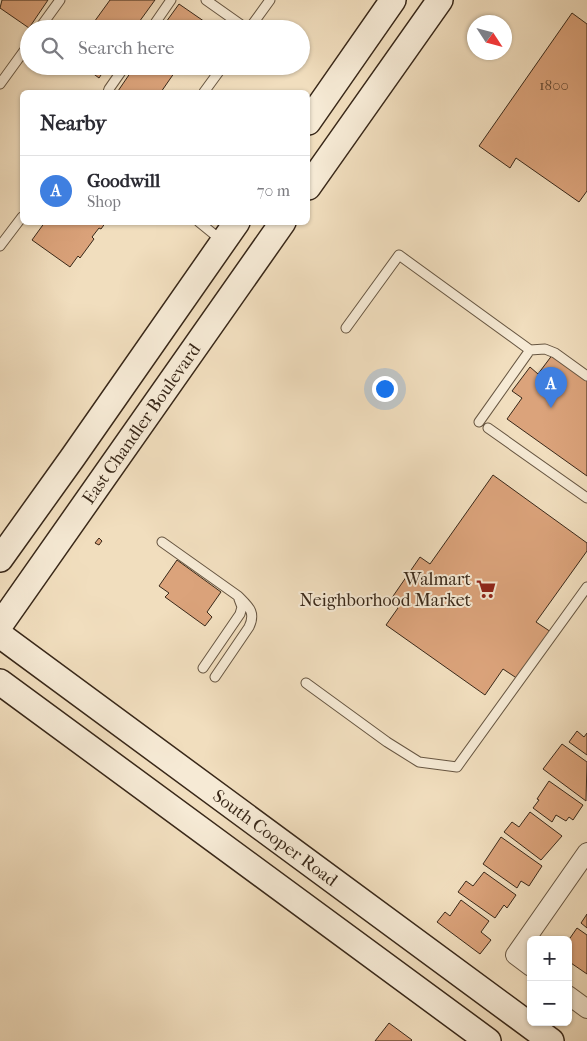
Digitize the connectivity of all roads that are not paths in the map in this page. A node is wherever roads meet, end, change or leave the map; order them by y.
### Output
1 (60, 0) edge
2 (171, 0) edge
3 (206, 0) edge
4 (270, 0) edge
5 (393, 0) edge
6 (440, 0) edge
7 (46, 20) edge
8 (157, 20) edge
9 (235, 20) edge
10 (255, 20) edge
11 (20, 54) edge
12 (3, 73) edge
13 (118, 75) edge
14 (216, 75) edge
15 (0, 84) edge
16 (109, 90) edge
17 (205, 90) edge
18 (310, 119) edge
19 (310, 184) edge
20 (20, 220) edge
21 (208, 225) edge
22 (280, 225) edge
23 (230, 232) edge
24 (0, 246) edge
25 (254, 263) junction
26 (346, 328) dead end
27 (530, 350) junction
28 (587, 376) edge
29 (479, 422) dead end
30 (488, 428) dead end
31 (587, 498) edge
32 (162, 542) dead end
33 (0, 559) edge
34 (587, 587) edge
35 (238, 596) junction
36 (0, 625) edge
37 (0, 635) edge
38 (203, 668) dead end
39 (215, 677) dead end
40 (0, 682) edge
41 (306, 683) dead end
42 (587, 852) edge
43 (304, 858) junction
44 (281, 888) junction
45 (529, 936) edge
46 (527, 939) edge
47 (527, 964) edge
48 (572, 998) edge
49 (587, 1009) edge
50 (488, 1041) edge
51 (550, 1041) edge

1 - 7 lane
2 - 8 lane
3 - 9 lane
4 - 10 lane
5 - 18 main road
6 - 19 main road
11 - 12 lane
12 - 15 lane
13 - 16 lane
14 - 17 lane
20 - 24 lane
21 - 23 lane
22 - 25 main road, East Chandler Boulevard
23 - 25 main road
23 - 33 main road, East Chandler Boulevard
25 - 36 main road, East Chandler Boulevard
26 - 27 lane
27 - 28 lane
27 - 29 lane
30 - 31 lane
32 - 35 lane
34 - 41 lane
35 - 38 lane
35 - 39 lane
37 - 43 main road, South Cooper Road
40 - 44 main road
42 - 45 street
43 - 44 main road
43 - 51 main road, South Cooper Road
44 - 50 main road
46 - 47 street
48 - 49 street

